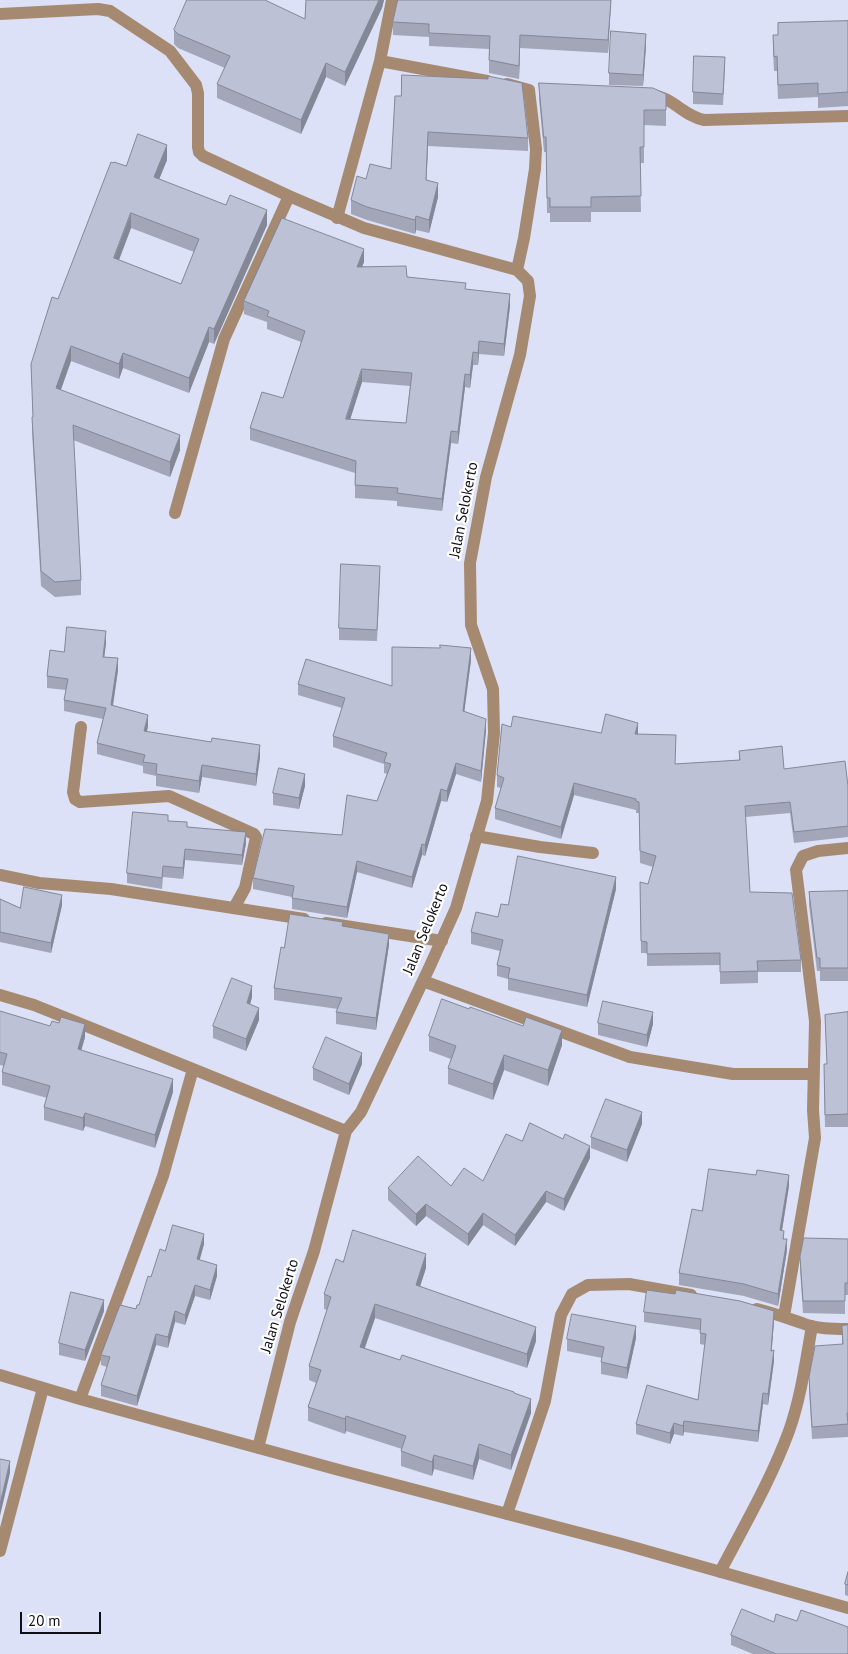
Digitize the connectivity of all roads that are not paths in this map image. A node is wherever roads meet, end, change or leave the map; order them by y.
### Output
1 (392, 0) edge
2 (0, 14) edge
3 (380, 61) junction
4 (637, 94) edge
5 (848, 116) edge
6 (289, 196) junction
7 (337, 218) junction
8 (517, 270) junction
9 (175, 513) dead end
10 (80, 727) dead end
11 (476, 836) junction
12 (848, 848) edge
13 (594, 853) dead end
14 (0, 875) edge
15 (234, 908) junction
16 (442, 941) junction
17 (423, 982) junction
18 (0, 995) edge
19 (831, 1018) edge
20 (814, 1020) junction
21 (193, 1069) junction
22 (814, 1074) junction
23 (346, 1131) junction
24 (704, 1298) edge
25 (742, 1304) edge
26 (784, 1316) junction
27 (812, 1326) junction
28 (848, 1329) edge
29 (0, 1375) edge
30 (43, 1388) junction
31 (80, 1400) junction
32 (258, 1448) junction
33 (507, 1514) junction
34 (0, 1551) edge
35 (720, 1572) junction
36 (848, 1608) edge

1 - 3 street
2 - 6 street
3 - 7 street
3 - 8 street
4 - 5 street
6 - 7 street
6 - 9 street
7 - 8 street
8 - 11 street, Jalan Selokerto
10 - 15 street
11 - 13 street
11 - 16 street, Jalan Selokerto
12 - 20 street
14 - 15 street
15 - 16 street
16 - 17 street, Jalan Selokerto
17 - 22 street
17 - 23 street, Jalan Selokerto
18 - 21 street
19 - 20 street
20 - 22 street
21 - 23 street
21 - 31 street
22 - 26 street
23 - 32 street, Jalan Selokerto
24 - 33 street
25 - 26 street
26 - 27 street
27 - 28 street
27 - 35 street
29 - 30 street
30 - 31 street
30 - 34 street
31 - 32 street
32 - 33 street
33 - 35 street
35 - 36 street

